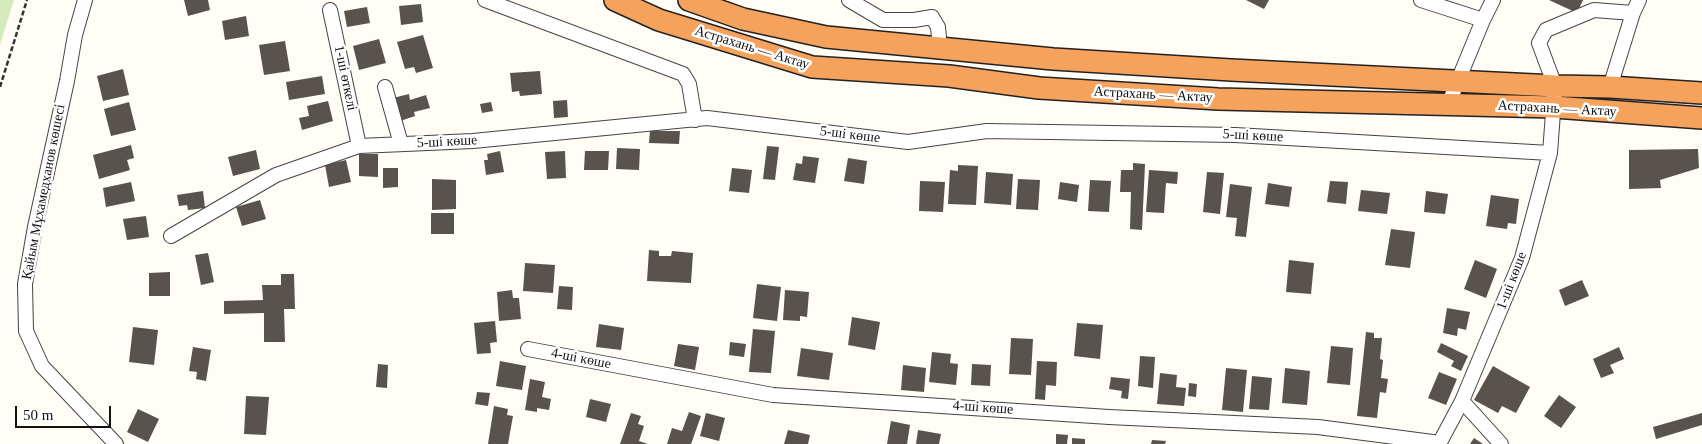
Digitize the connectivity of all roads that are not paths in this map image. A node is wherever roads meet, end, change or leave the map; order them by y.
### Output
1 (85, 0) edge
2 (484, 0) edge
3 (615, 0) edge
4 (689, 0) edge
5 (849, 0) edge
6 (1421, 0) edge
7 (1493, 0) edge
8 (1636, 6) edge
9 (330, 10) dead end
10 (1482, 20) junction
11 (940, 48) junction
12 (1457, 82) junction
13 (1555, 86) junction
14 (385, 87) dead end
15 (1610, 87) junction
16 (1702, 93) edge
17 (1448, 105) junction
18 (1554, 107) junction
19 (1702, 118) edge
20 (695, 120) junction
21 (401, 144) junction
22 (360, 146) junction
23 (1550, 153) junction
24 (171, 236) dead end
25 (528, 349) dead end
26 (1462, 401) junction
27 (1440, 443) edge
28 (116, 444) edge
29 (1501, 444) edge

1 - 28 street, Қайым Мұхамедханов көшесi
2 - 20 street
3 - 17 highway, Астрахань — Актау
4 - 11 highway, Астрахань — Актау
5 - 11 street
6 - 10 street
7 - 10 street
8 - 13 street
8 - 15 street
9 - 22 street, 1-ші өткелі
10 - 12 street
11 - 12 highway, Астрахань — Актау
12 - 13 highway, Астрахань — Актау
12 - 17 street
13 - 15 highway, Астрахань — Актау
13 - 18 street, 1-ші көше
14 - 21 street
15 - 16 highway, Астрахань — Актау
17 - 18 highway, Астрахань — Актау
18 - 19 highway, Астрахань — Актау
18 - 23 street, 1-ші көше
20 - 21 street, 5-шi көше
20 - 23 street, 5-шi көше
21 - 22 street, 5-шi көше
22 - 24 street, 5-шi көше
23 - 26 street, 1-ші көше
25 - 27 street, 4-шi көше
26 - 27 street, 1-ші көше
26 - 29 street

